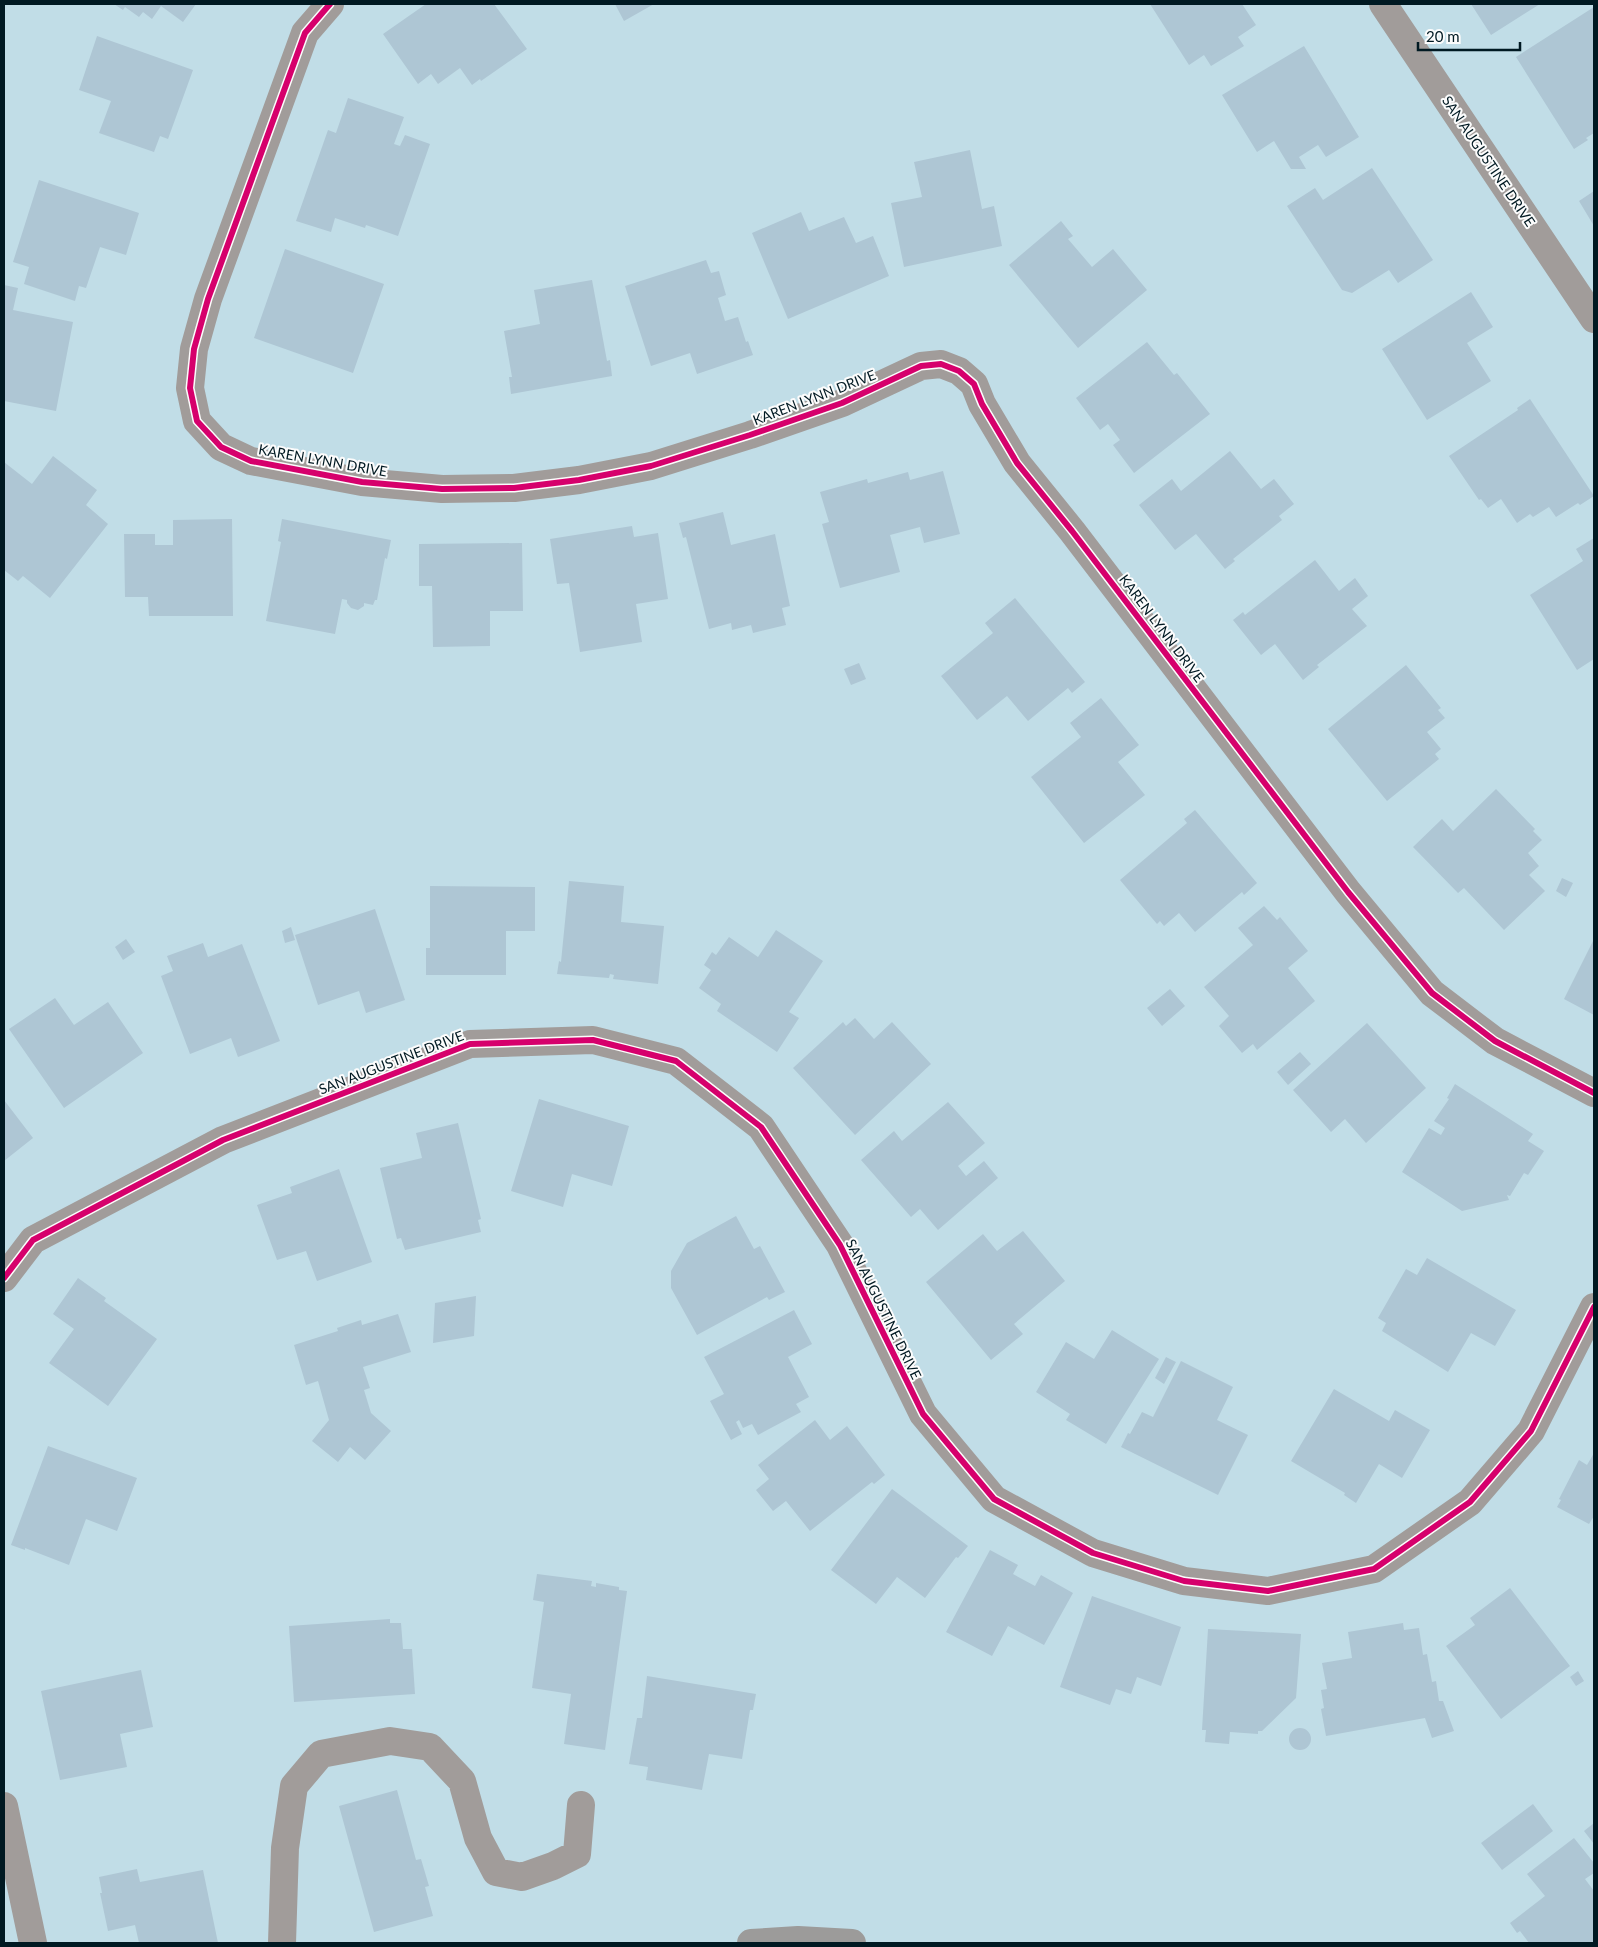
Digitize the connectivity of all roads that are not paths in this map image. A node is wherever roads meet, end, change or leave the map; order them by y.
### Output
1 (330, 4) edge
2 (1383, 4) edge
3 (1594, 319) edge
4 (1594, 1093) edge
5 (4, 1278) edge
6 (1594, 1307) edge
7 (580, 1805) dead end
8 (4, 1806) edge
9 (33, 1943) edge
10 (282, 1943) edge
11 (751, 1943) edge
12 (852, 1943) edge

1 - 4 street, KAREN LYNN DRIVE
2 - 3 street, SAN AUGUSTINE DRIVE
5 - 6 street, SAN AUGUSTINE DRIVE
7 - 10 street
8 - 9 street
11 - 12 street

